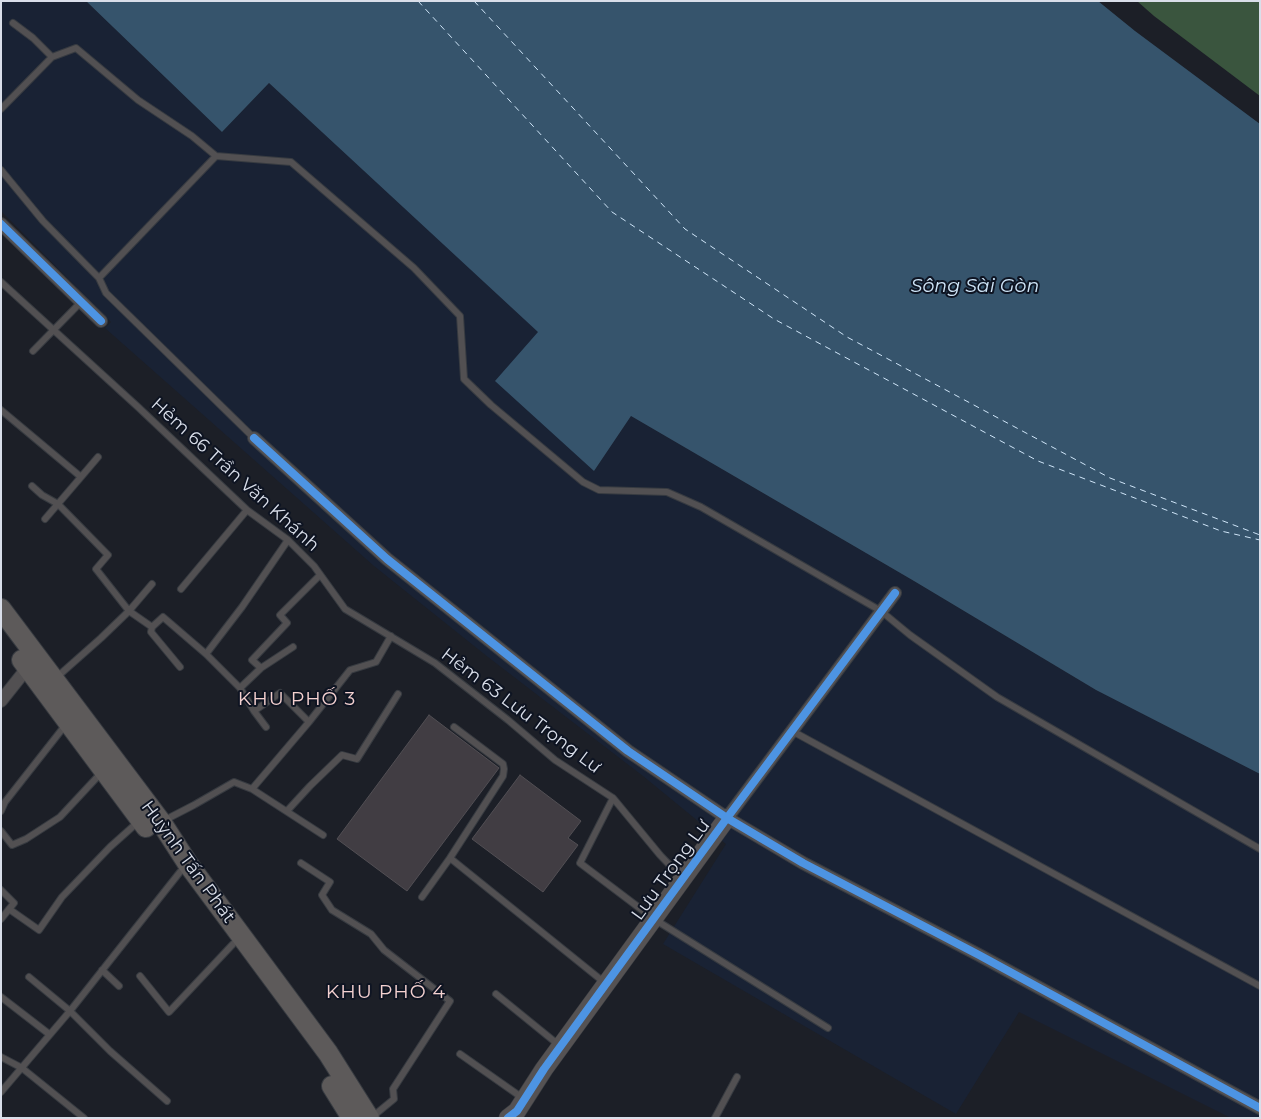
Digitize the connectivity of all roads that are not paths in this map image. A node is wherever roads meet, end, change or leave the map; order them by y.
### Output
1 (13, 23) dead end
2 (52, 57) junction
3 (1, 110) edge
4 (216, 156) junction
5 (1, 170) edge
6 (1, 224) edge
7 (99, 278) junction
8 (1, 282) edge
9 (81, 302) junction
10 (101, 321) dead end
11 (54, 329) junction
12 (33, 351) dead end
13 (1, 410) edge
14 (254, 438) joint
15 (98, 457) dead end
16 (81, 477) junction
17 (32, 486) dead end
18 (58, 504) junction
19 (247, 510) junction
20 (45, 519) dead end
21 (288, 540) junction
22 (320, 575) junction
23 (152, 584) dead end
24 (182, 590) dead end
25 (896, 593) dead end
26 (1, 609) edge
27 (344, 609) joint
28 (129, 611) junction
29 (881, 611) junction
30 (152, 627) junction
31 (1, 632) edge
32 (391, 636) junction
33 (293, 647) dead end
34 (206, 654) junction
35 (28, 668) junction
36 (180, 668) dead end
37 (261, 668) junction
38 (240, 688) junction
39 (53, 691) junction
40 (398, 694) dead end
41 (1, 701) edge
42 (254, 711) junction
43 (68, 722) junction
44 (310, 722) junction
45 (266, 727) dead end
46 (454, 727) dead end
47 (792, 731) junction
48 (104, 771) junction
49 (252, 789) junction
50 (613, 798) junction
51 (1, 811) edge
52 (287, 812) junction
53 (727, 818) junction
54 (141, 819) junction
55 (161, 822) junction
56 (1, 831) edge
57 (323, 834) dead end
58 (1260, 849) edge
59 (450, 858) junction
60 (301, 863) dead end
61 (184, 868) junction
62 (683, 879) junction
63 (1, 890) edge
64 (422, 897) dead end
65 (9, 909) junction
66 (654, 919) junction
67 (1, 920) edge
68 (233, 944) junction
69 (102, 970) junction
70 (140, 976) dead end
71 (29, 977) dead end
72 (607, 985) junction
73 (119, 986) dead end
74 (1260, 986) edge
75 (496, 994) dead end
76 (1, 997) edge
77 (70, 1011) junction
78 (828, 1028) dead end
79 (49, 1034) junction
80 (560, 1047) junction
81 (460, 1054) dead end
82 (1, 1057) edge
83 (22, 1068) junction
84 (737, 1077) dead end
85 (1, 1092) edge
86 (167, 1101) dead end
87 (1260, 1108) edge
88 (520, 1111) edge
89 (84, 1118) edge
90 (352, 1118) edge
91 (370, 1118) edge
92 (715, 1118) edge

1 - 2 lane
2 - 3 lane
2 - 4 lane
4 - 7 lane
4 - 29 lane
5 - 7 lane
6 - 9 street
7 - 14 lane
8 - 11 lane, Hẻm 66 Trần Văn Khánh
9 - 10 street
9 - 11 lane
11 - 12 lane
11 - 19 lane, Hẻm 66 Trần Văn Khánh
13 - 16 lane
14 - 53 street
15 - 16 lane
16 - 18 lane
17 - 18 lane
18 - 20 lane
18 - 28 lane
19 - 21 lane, Hẻm 66 Trần Văn Khánh
19 - 24 lane
21 - 22 lane, Hẻm 66 Trần Văn Khánh
21 - 34 lane
22 - 27 lane, Hẻm 66 Trần Văn Khánh
22 - 37 lane
23 - 28 lane
25 - 29 street, Lưu Trọng Lư
26 - 39 main road, Huỳnh Tấn Phát
27 - 32 lane, Hẻm 63 Lưu Trọng Lư
28 - 30 lane
28 - 39 lane
29 - 47 street, Lưu Trọng Lư
29 - 58 lane
30 - 34 lane
30 - 36 lane
31 - 35 main road, Huỳnh Tấn Phát
32 - 44 lane
32 - 50 lane, Hẻm 63 Lưu Trọng Lư
33 - 37 lane
34 - 38 lane
35 - 39 main road, Huỳnh Tấn Phát
35 - 41 street
37 - 38 lane
38 - 42 lane
39 - 43 main road, Huỳnh Tấn Phát
39 - 55 main road, Huỳnh Tấn Phát
40 - 52 lane
42 - 44 lane
42 - 45 lane
43 - 48 main road, Huỳnh Tấn Phát
43 - 51 lane
44 - 49 lane
46 - 59 lane
47 - 53 street, Lưu Trọng Lư
47 - 74 lane
48 - 54 main road, Huỳnh Tấn Phát
48 - 56 lane
49 - 52 lane
49 - 55 lane
50 - 62 lane, Hẻm 63 Lưu Trọng Lư
50 - 66 lane
52 - 57 lane
53 - 62 street, Lưu Trọng Lư
53 - 87 street
54 - 61 main road, Huỳnh Tấn Phát
54 - 65 lane
55 - 61 main road, Huỳnh Tấn Phát
59 - 64 lane
59 - 72 lane
60 - 91 lane
61 - 68 main road, Huỳnh Tấn Phát
61 - 69 lane
61 - 91 main road, Huỳnh Tấn Phát
62 - 66 street, Lưu Trọng Lư
63 - 65 lane
65 - 67 lane
66 - 72 street, Lưu Trọng Lư
66 - 78 lane
68 - 70 lane
68 - 90 main road, Huỳnh Tấn Phát
69 - 73 lane
69 - 77 lane
71 - 77 lane
72 - 80 street, Lưu Trọng Lư
75 - 80 lane
76 - 79 lane
77 - 79 lane
77 - 86 lane
79 - 83 lane
80 - 88 street, Lưu Trọng Lư
81 - 88 lane
82 - 83 lane
83 - 85 lane
83 - 89 lane
84 - 92 lane

